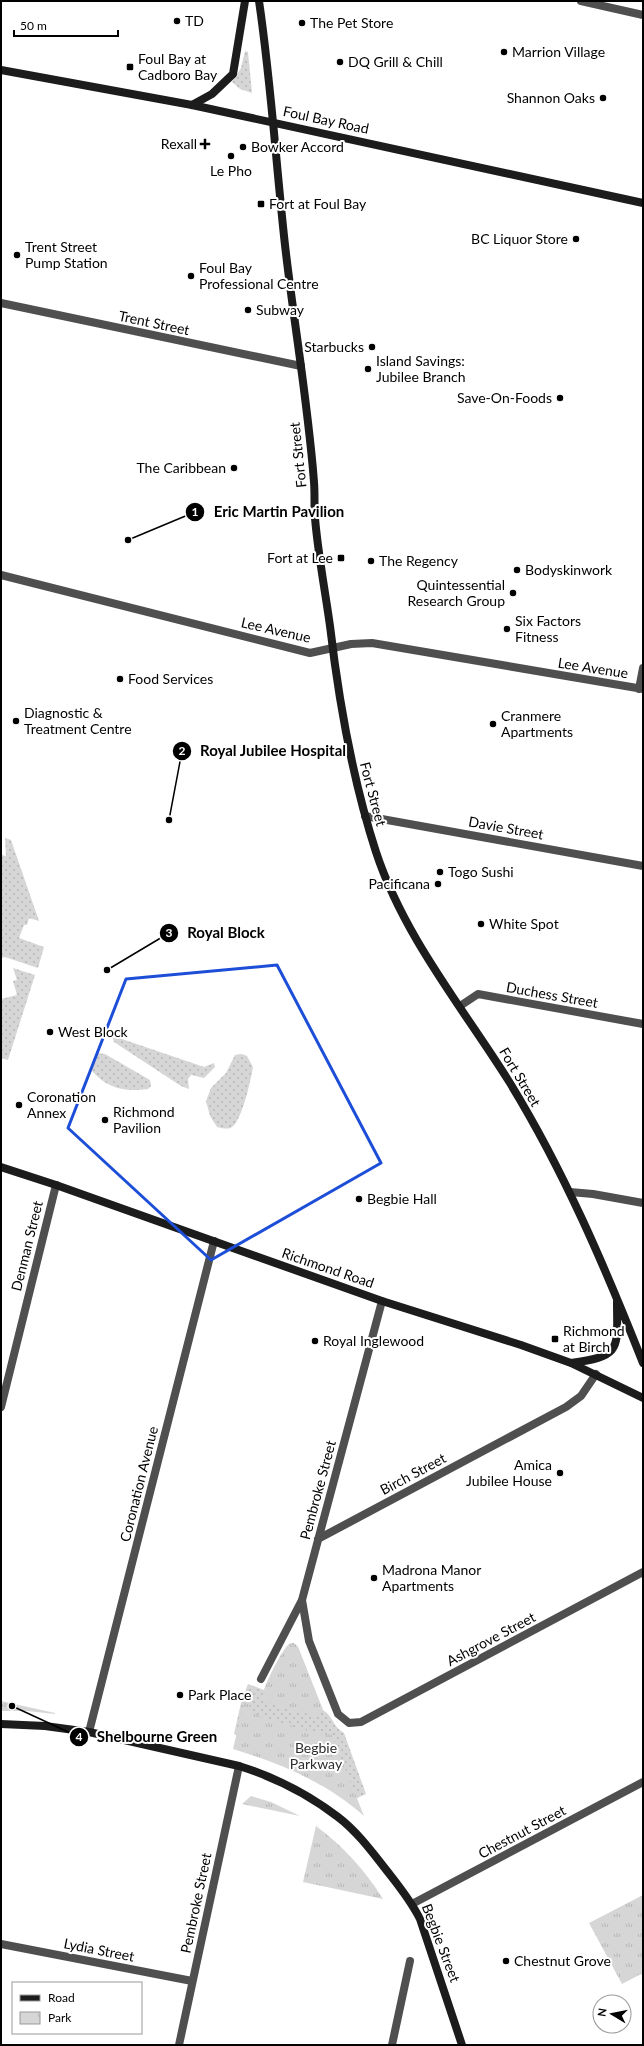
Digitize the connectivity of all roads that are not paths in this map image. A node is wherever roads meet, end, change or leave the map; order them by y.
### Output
1 (245, 1) edge
2 (259, 1) edge
3 (581, 1) edge
4 (643, 15) edge
5 (1, 70) edge
6 (192, 105) junction
7 (272, 122) junction
8 (643, 203) edge
9 (1, 303) edge
10 (301, 366) junction
11 (1, 575) edge
12 (332, 649) junction
13 (643, 668) edge
14 (641, 689) edge
15 (365, 816) junction
16 (643, 866) edge
17 (460, 1006) junction
18 (643, 1024) edge
19 (1, 1167) edge
20 (56, 1185) junction
21 (570, 1192) junction
22 (643, 1203) edge
23 (214, 1241) junction
24 (617, 1296) junction
25 (382, 1301) junction
26 (571, 1363) junction
27 (643, 1363) edge
28 (596, 1374) junction
29 (643, 1398) edge
30 (1, 1407) edge
31 (318, 1539) junction
32 (643, 1572) edge
33 (302, 1600) junction
34 (261, 1679) dead end
35 (1, 1724) edge
36 (89, 1732) junction
37 (239, 1766) junction
38 (643, 1782) edge
39 (412, 1904) junction
40 (1, 1944) edge
41 (410, 1961) dead end
42 (192, 1981) junction
43 (178, 2045) edge
44 (392, 2045) edge
45 (462, 2045) edge

1 - 6 main road
2 - 7 main road, Fort Street
3 - 4 street
5 - 6 main road, Foul Bay Road
6 - 7 main road, Foul Bay Road
7 - 8 main road, Foul Bay Road
7 - 10 main road, Fort Street
9 - 10 street, Trent Street
10 - 12 main road, Fort Street
11 - 12 street, Lee Avenue
12 - 14 street, Lee Avenue
12 - 15 main road, Fort Street
13 - 14 street
15 - 16 street, Davie Street
15 - 17 main road, Fort Street
17 - 18 street, Duchess Street
17 - 21 main road, Fort Street
19 - 20 main road, Richmond Road
20 - 23 main road, Richmond Road
20 - 30 street, Denman Street
21 - 22 street
21 - 24 main road, Fort Street
23 - 25 main road, Richmond Road
23 - 36 street, Coronation Avenue
24 - 26 main road
24 - 27 main road, Fort Street
25 - 26 main road, Richmond Road
25 - 31 street, Pembroke Street
26 - 28 main road, Richmond Road
28 - 29 main road, Richmond Road
28 - 31 street, Birch Street
31 - 33 street, Pembroke Street
32 - 33 street, Ashgrove Street
33 - 34 street, Pembroke Street
35 - 36 main road, Begbie Street
36 - 37 main road, Begbie Street
37 - 39 main road, Begbie Street
37 - 42 street, Pembroke Street
38 - 39 street, Chestnut Street
39 - 45 main road, Begbie Street
40 - 42 street, Lydia Street
41 - 44 street
42 - 43 street, Pembroke Street

